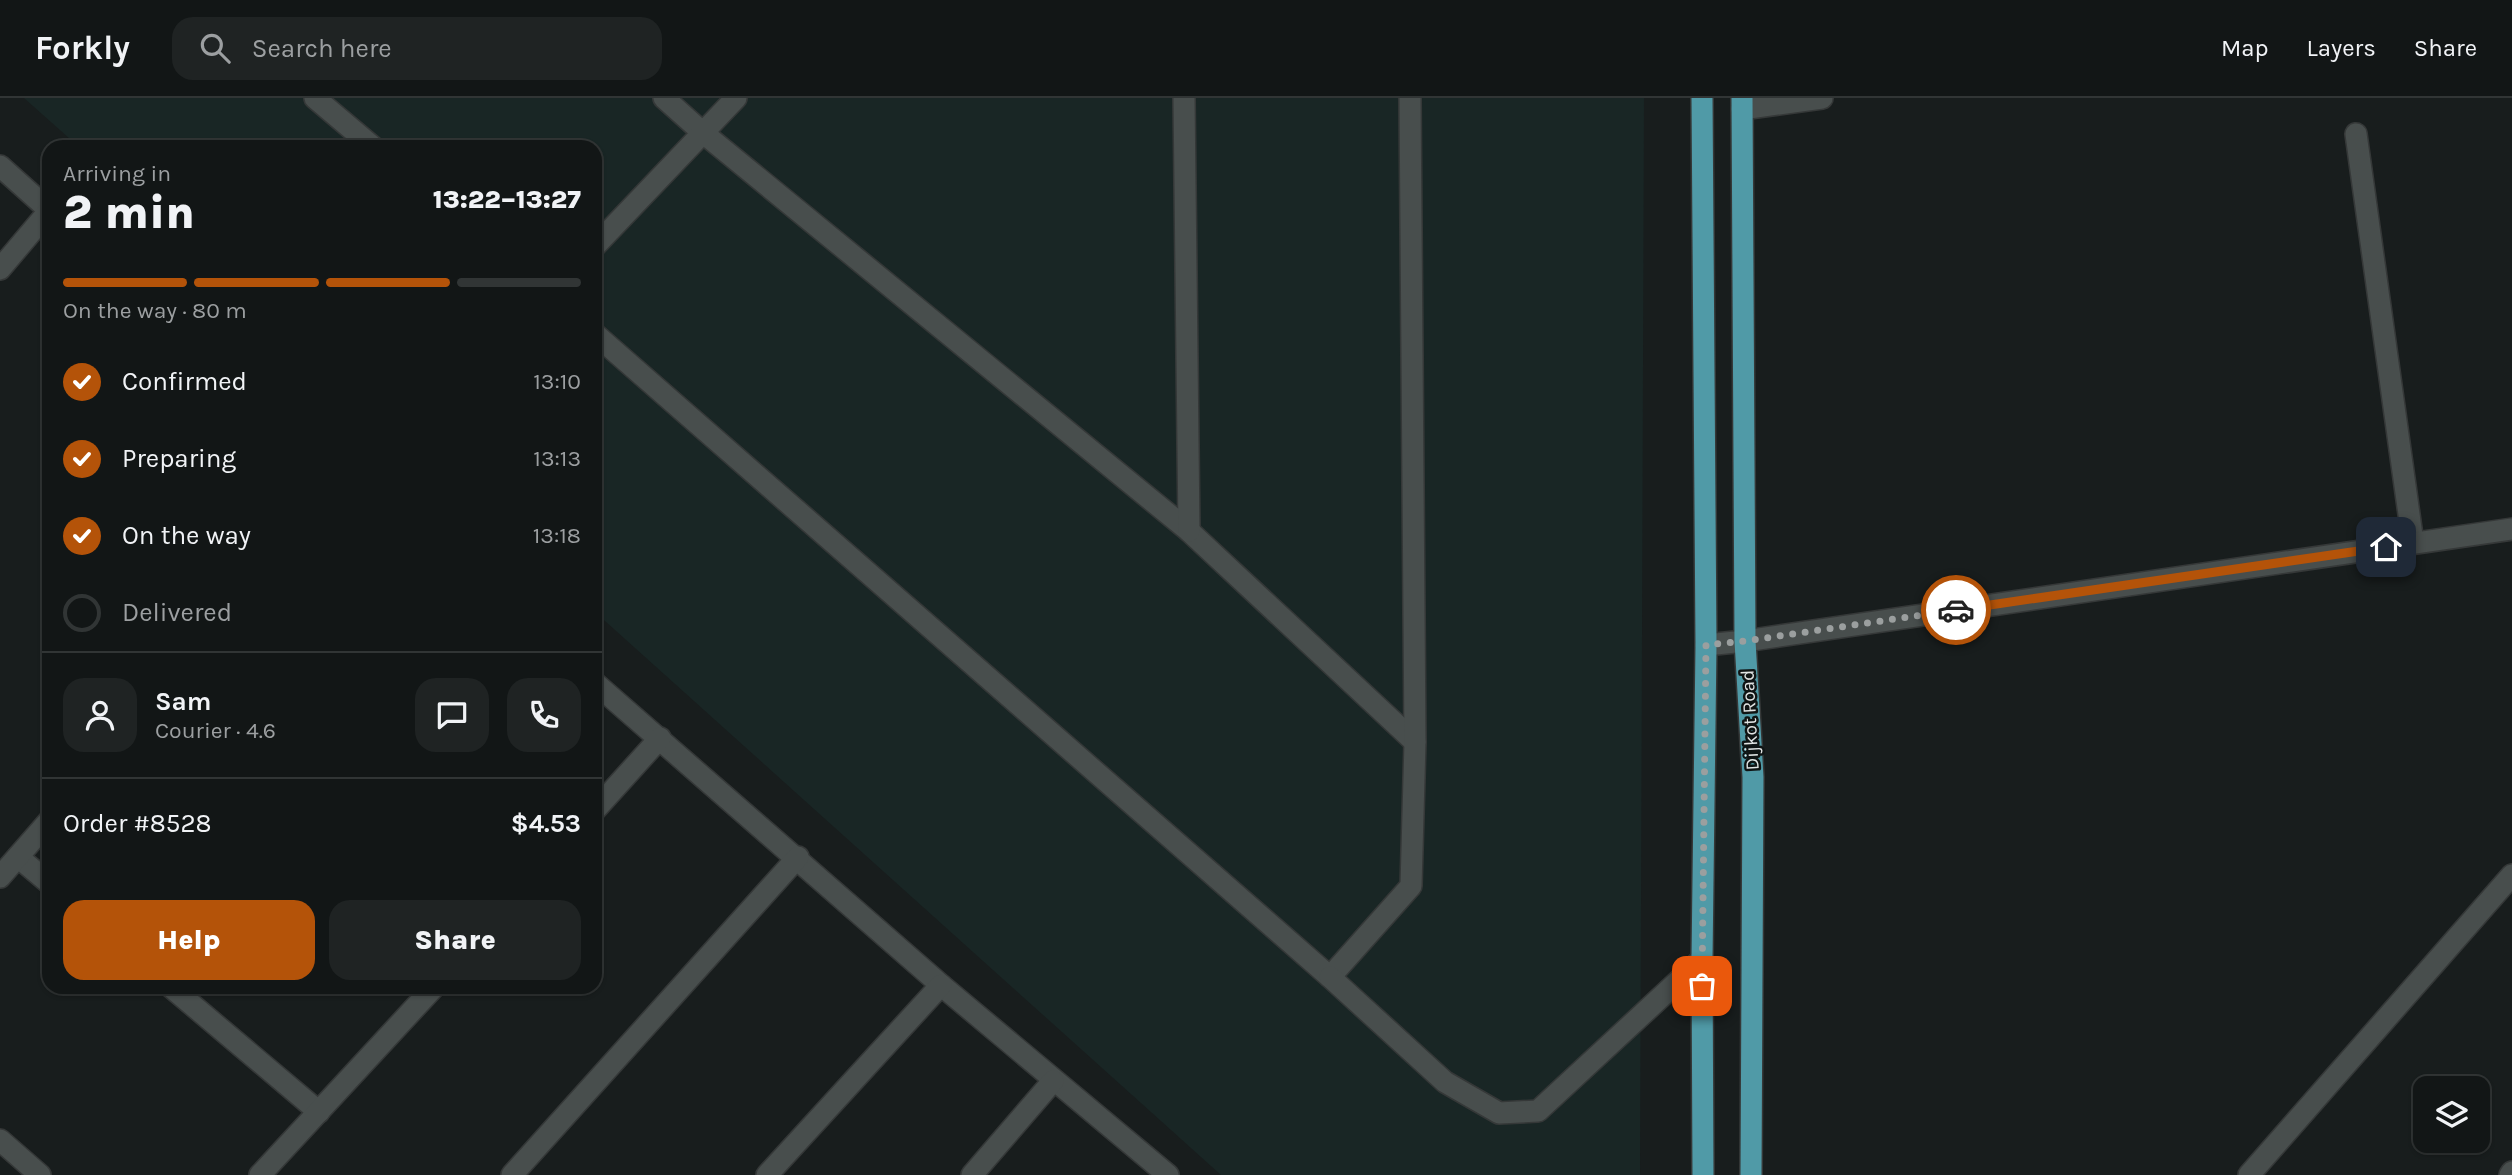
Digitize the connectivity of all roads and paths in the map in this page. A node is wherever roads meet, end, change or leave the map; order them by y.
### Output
1 (315, 98) edge
2 (664, 98) edge
3 (736, 98) edge
4 (1184, 98) edge
5 (1410, 98) edge
6 (1702, 98) edge
7 (1822, 98) edge
8 (1742, 104) edge
9 (702, 132) junction
10 (2356, 134) dead end
11 (365, 140) edge
12 (0, 166) edge
13 (42, 204) edge
14 (42, 218) edge
15 (602, 239) edge
16 (0, 269) edge
17 (602, 340) edge
18 (2512, 529) edge
19 (1189, 531) junction
20 (2413, 543) junction
21 (1745, 641) junction
22 (1706, 645) junction
23 (602, 689) edge
24 (660, 738) junction
25 (1415, 742) junction
26 (602, 802) edge
27 (42, 829) edge
28 (18, 857) junction
29 (797, 857) junction
30 (2512, 875) edge
31 (0, 877) edge
32 (42, 877) edge
33 (1702, 959) junction
34 (1329, 977) junction
35 (941, 985) junction
36 (179, 994) edge
37 (428, 994) edge
38 (1053, 1081) junction
39 (318, 1112) junction
40 (0, 1140) edge
41 (40, 1175) edge
42 (260, 1175) edge
43 (512, 1175) edge
44 (766, 1175) edge
45 (972, 1175) edge
46 (1168, 1175) edge
47 (1703, 1175) edge
48 (1751, 1175) edge
49 (2249, 1175) edge

1 - 11 street
2 - 9 street
3 - 9 street
4 - 19 street
5 - 25 street
6 - 22 main road
7 - 8 street
8 - 21 main road, Dijkot Road
9 - 15 street
9 - 19 street
10 - 20 street
12 - 13 street
14 - 16 street
17 - 34 street
18 - 20 street
19 - 25 street
20 - 21 street
21 - 22 street
21 - 48 main road, Dijkot Road
22 - 33 main road
23 - 24 street
24 - 26 street
24 - 29 street
25 - 34 street
27 - 28 street
28 - 31 street
28 - 32 street
29 - 35 street
29 - 43 street
30 - 49 street
33 - 34 street
33 - 47 main road
35 - 38 street
35 - 44 street
36 - 39 street
37 - 39 street
38 - 45 street
38 - 46 street
39 - 42 street
40 - 41 street

